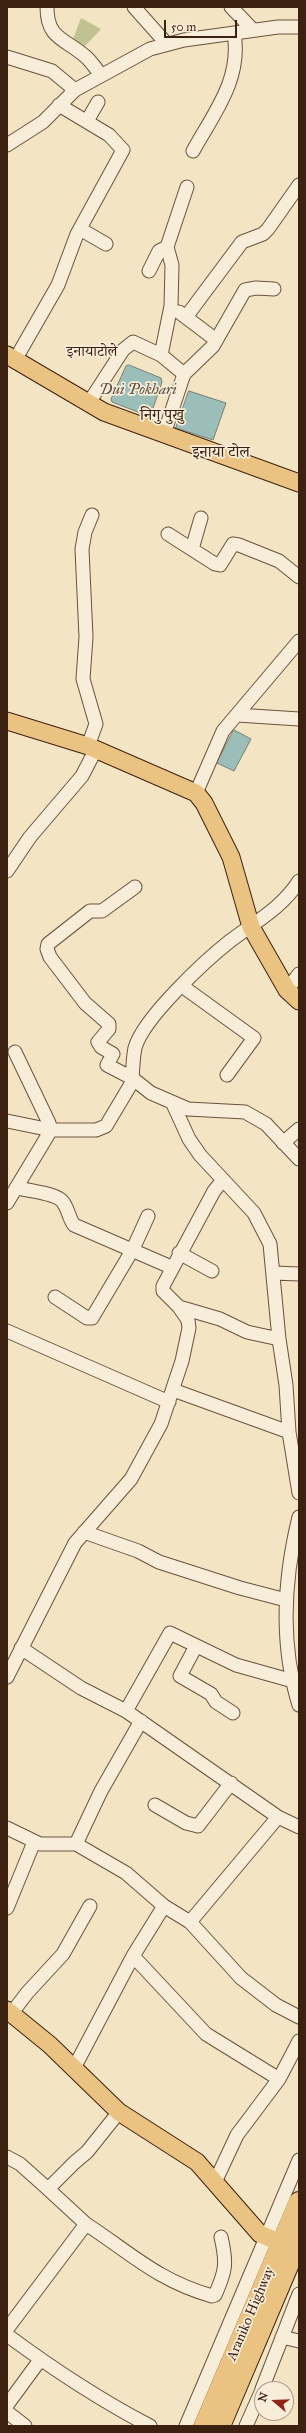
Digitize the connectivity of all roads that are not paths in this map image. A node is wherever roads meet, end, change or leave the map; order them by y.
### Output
1 (47, 7) edge
2 (134, 7) edge
3 (231, 7) edge
4 (299, 27) edge
5 (253, 30) junction
6 (234, 33) junction
7 (166, 43) junction
8 (7, 57) edge
9 (101, 75) junction
10 (75, 90) junction
11 (98, 102) dead end
12 (59, 105) junction
13 (87, 120) junction
14 (7, 144) edge
15 (193, 151) dead end
16 (299, 185) edge
17 (187, 187) dead end
18 (80, 229) junction
19 (106, 244) dead end
20 (167, 247) junction
21 (149, 271) dead end
22 (274, 289) dead end
23 (171, 306) junction
24 (186, 317) junction
25 (216, 340) junction
26 (160, 355) junction
27 (11, 357) edge
28 (184, 374) junction
29 (88, 404) junction
30 (164, 434) junction
31 (299, 483) edge
32 (92, 515) dead end
33 (201, 518) dead end
34 (168, 534) dead end
35 (192, 549) junction
36 (299, 577) edge
37 (299, 641) edge
38 (237, 715) junction
39 (299, 719) edge
40 (7, 722) edge
41 (92, 747) junction
42 (196, 793) junction
43 (7, 871) edge
44 (299, 881) edge
45 (135, 887) dead end
46 (251, 927) junction
47 (299, 974) edge
48 (182, 986) junction
49 (293, 996) edge
50 (15, 1052) dead end
51 (227, 1075) dead end
52 (133, 1079) junction
53 (173, 1104) junction
54 (7, 1121) edge
55 (299, 1129) edge
56 (51, 1130) junction
57 (283, 1143) junction
58 (299, 1159) edge
59 (223, 1180) junction
60 (16, 1188) junction
61 (7, 1203) edge
62 (148, 1216) dead end
63 (134, 1249) junction
64 (179, 1253) junction
65 (171, 1267) junction
66 (212, 1271) dead end
67 (274, 1274) junction
68 (299, 1274) edge
69 (55, 1297) dead end
70 (179, 1307) junction
71 (7, 1331) edge
72 (279, 1339) junction
73 (171, 1396) junction
74 (289, 1432) junction
75 (299, 1493) edge
76 (299, 1517) edge
77 (84, 1532) junction
78 (286, 1600) junction
79 (196, 1646) junction
80 (21, 1648) junction
81 (7, 1677) edge
82 (293, 1681) junction
83 (299, 1705) edge
84 (126, 1711) junction
85 (233, 1713) dead end
86 (141, 1721) junction
87 (231, 1783) junction
88 (155, 1805) dead end
89 (278, 1817) junction
90 (299, 1827) edge
91 (7, 1828) edge
92 (34, 1842) junction
93 (76, 1844) junction
94 (90, 1906) dead end
95 (164, 1906) junction
96 (7, 1908) edge
97 (190, 1922) junction
98 (133, 1956) junction
99 (9, 2012) edge
100 (299, 2017) edge
101 (299, 2041) edge
102 (74, 2068) junction
103 (279, 2079) junction
104 (119, 2112) junction
105 (7, 2157) edge
106 (299, 2160) edge
107 (215, 2182) junction
108 (48, 2189) junction
109 (299, 2202) edge
110 (86, 2224) junction
111 (220, 2236) dead end
112 (288, 2244) edge
113 (299, 2294) edge
114 (7, 2329) edge
115 (7, 2335) edge
116 (282, 2337) junction
117 (299, 2341) edge
118 (40, 2360) junction
119 (265, 2381) edge
120 (7, 2405) edge
121 (254, 2408) edge
122 (7, 2412) edge
123 (25, 2426) edge
124 (150, 2426) edge
125 (186, 2426) edge
126 (204, 2426) edge
127 (220, 2426) edge
128 (246, 2426) edge

1 - 9 street
2 - 7 street
3 - 5 street
4 - 5 street
5 - 6 street
6 - 7 street
6 - 15 street
7 - 9 street
8 - 10 street
9 - 10 street
10 - 12 street
11 - 13 street
12 - 13 street
12 - 14 street
13 - 18 street
16 - 24 street
17 - 20 street
18 - 19 street
18 - 27 street
20 - 21 street
20 - 23 street
22 - 25 street
23 - 24 street
23 - 26 street
24 - 25 street
25 - 28 street
26 - 28 street
26 - 29 street
27 - 29 main road
28 - 30 street
29 - 30 main road
30 - 31 main road
32 - 41 street
33 - 35 street
34 - 35 street
35 - 36 street
37 - 38 street
38 - 39 street
38 - 42 street
40 - 41 main road
41 - 42 main road
41 - 43 street
42 - 46 main road
44 - 46 street
45 - 52 street
46 - 48 street
46 - 49 main road
47 - 49 street
48 - 51 street
48 - 52 street
50 - 56 street
52 - 53 street
52 - 56 street
53 - 57 street
53 - 59 street
54 - 56 street
55 - 57 street
56 - 60 street
57 - 58 street
59 - 64 street
59 - 67 street
60 - 61 street
60 - 63 street
62 - 63 street
63 - 65 street
63 - 69 street
64 - 65 street
64 - 66 street
65 - 70 street
67 - 68 street
67 - 72 street
70 - 72 street
70 - 73 street
71 - 73 street
72 - 74 street
73 - 74 street
73 - 77 street
74 - 75 street
76 - 78 street
77 - 78 street
77 - 80 street
78 - 82 street
79 - 82 street
79 - 84 street
79 - 85 street
80 - 81 street
80 - 84 street
82 - 83 street
84 - 86 street
86 - 87 street
86 - 93 street
87 - 88 street
87 - 89 street
89 - 90 street
89 - 97 street
91 - 92 street
92 - 93 street
92 - 96 street
93 - 95 street
94 - 99 street
95 - 97 street
95 - 98 street
97 - 100 street
98 - 102 street
98 - 103 street
99 - 102 main road
101 - 103 street
102 - 104 main road
103 - 107 street
104 - 107 main road
104 - 108 street
105 - 108 street
106 - 112 street
107 - 112 main road
108 - 110 street
109 - 112 highway, Araniko Highway
110 - 111 street
110 - 114 street
112 - 125 street
112 - 126 highway, Araniko Highway
112 - 127 highway, Araniko Highway
113 - 116 street
115 - 118 street
116 - 117 street
116 - 119 street
118 - 120 street
118 - 124 street
121 - 128 street
122 - 123 street

